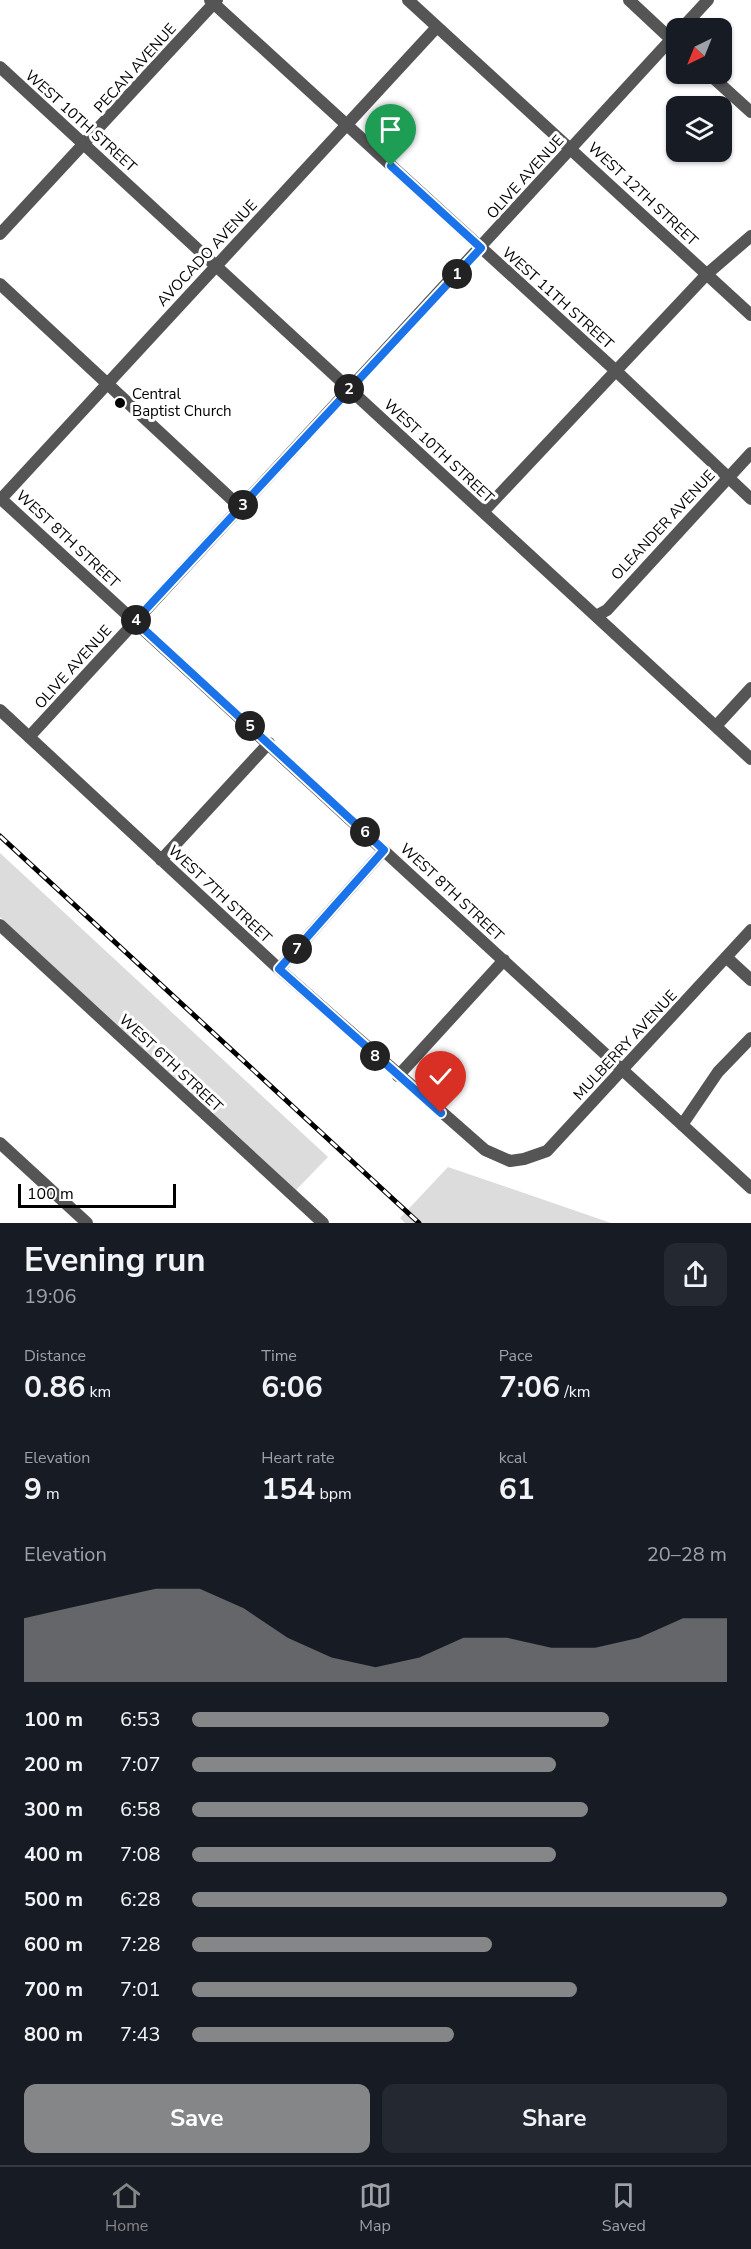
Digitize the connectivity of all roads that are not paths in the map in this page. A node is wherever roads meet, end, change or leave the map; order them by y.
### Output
1 (408, 0) edge
2 (629, 0) edge
3 (708, 0) edge
4 (214, 1) edge
5 (691, 18) edge
6 (438, 27) junction
7 (666, 31) edge
8 (666, 49) edge
9 (0, 68) edge
10 (720, 84) edge
11 (751, 112) edge
12 (346, 125) junction
13 (84, 145) junction
14 (572, 148) junction
15 (0, 234) edge
16 (751, 236) edge
17 (481, 248) junction
18 (216, 265) junction
19 (707, 274) junction
20 (0, 284) edge
21 (751, 315) edge
22 (615, 370) junction
23 (108, 384) junction
24 (349, 389) junction
25 (751, 453) edge
26 (728, 478) junction
27 (0, 499) edge
28 (751, 500) edge
29 (241, 508) junction
30 (483, 512) junction
31 (596, 616) junction
32 (135, 621) junction
33 (751, 688) edge
34 (0, 710) edge
35 (716, 726) junction
36 (29, 737) junction
37 (269, 742) junction
38 (751, 759) edge
39 (384, 850) junction
40 (161, 860) junction
41 (0, 925) edge
42 (751, 930) edge
43 (726, 957) junction
44 (504, 960) junction
45 (279, 969) junction
46 (751, 981) edge
47 (751, 1038) edge
48 (622, 1069) junction
49 (398, 1076) junction
50 (682, 1125) junction
51 (0, 1143) edge
52 (510, 1161) joint
53 (751, 1188) edge
54 (87, 1223) edge
55 (322, 1223) edge

1 - 6 street, WEST 12TH STREET
2 - 7 street
3 - 5 street
4 - 12 street, WEST 11TH STREET
4 - 13 street, PECAN AVENUE
6 - 12 street, AVOCADO AVENUE
6 - 14 street, WEST 12TH STREET
8 - 14 street, OLIVE AVENUE
9 - 13 street, WEST 10TH STREET
10 - 11 street
12 - 17 street, WEST 11TH STREET
12 - 18 street, AVOCADO AVENUE
13 - 15 street, PECAN AVENUE
13 - 18 street, WEST 10TH STREET
14 - 17 street, OLIVE AVENUE
14 - 19 street, WEST 12TH STREET
16 - 19 street
17 - 22 street, WEST 11TH STREET
17 - 24 street, OLIVE AVENUE
18 - 23 street, AVOCADO AVENUE
18 - 24 street, WEST 10TH STREET
19 - 21 street, WEST 12TH STREET
19 - 22 street
20 - 23 street
22 - 26 street, WEST 11TH STREET
22 - 30 street
23 - 27 street, AVOCADO AVENUE
23 - 29 street
24 - 29 street, OLIVE AVENUE
24 - 30 street, WEST 10TH STREET
25 - 26 street, OLEANDER AVENUE
26 - 28 street, WEST 11TH STREET
26 - 31 street, OLEANDER AVENUE
27 - 32 street, WEST 8TH STREET
29 - 32 street, OLIVE AVENUE
30 - 31 street, WEST 10TH STREET
31 - 35 street, WEST 10TH STREET
32 - 36 street, OLIVE AVENUE
32 - 37 street, WEST 8TH STREET
33 - 35 street
34 - 36 street, WEST 7TH STREET
35 - 38 street, WEST 10TH STREET
36 - 40 street, WEST 7TH STREET
37 - 39 street, WEST 8TH STREET
37 - 40 street
39 - 44 street, WEST 8TH STREET
39 - 45 street
40 - 45 street, WEST 7TH STREET
41 - 55 street, WEST 6TH STREET
42 - 43 street, MULBERRY AVENUE
43 - 46 street
43 - 48 street, MULBERRY AVENUE
44 - 48 street, WEST 8TH STREET
44 - 49 street
45 - 49 street, WEST 7TH STREET
47 - 50 street
48 - 50 street, WEST 8TH STREET
48 - 52 street, MULBERRY AVENUE
49 - 52 street, WEST 7TH STREET
50 - 53 street, WEST 8TH STREET
51 - 54 street

